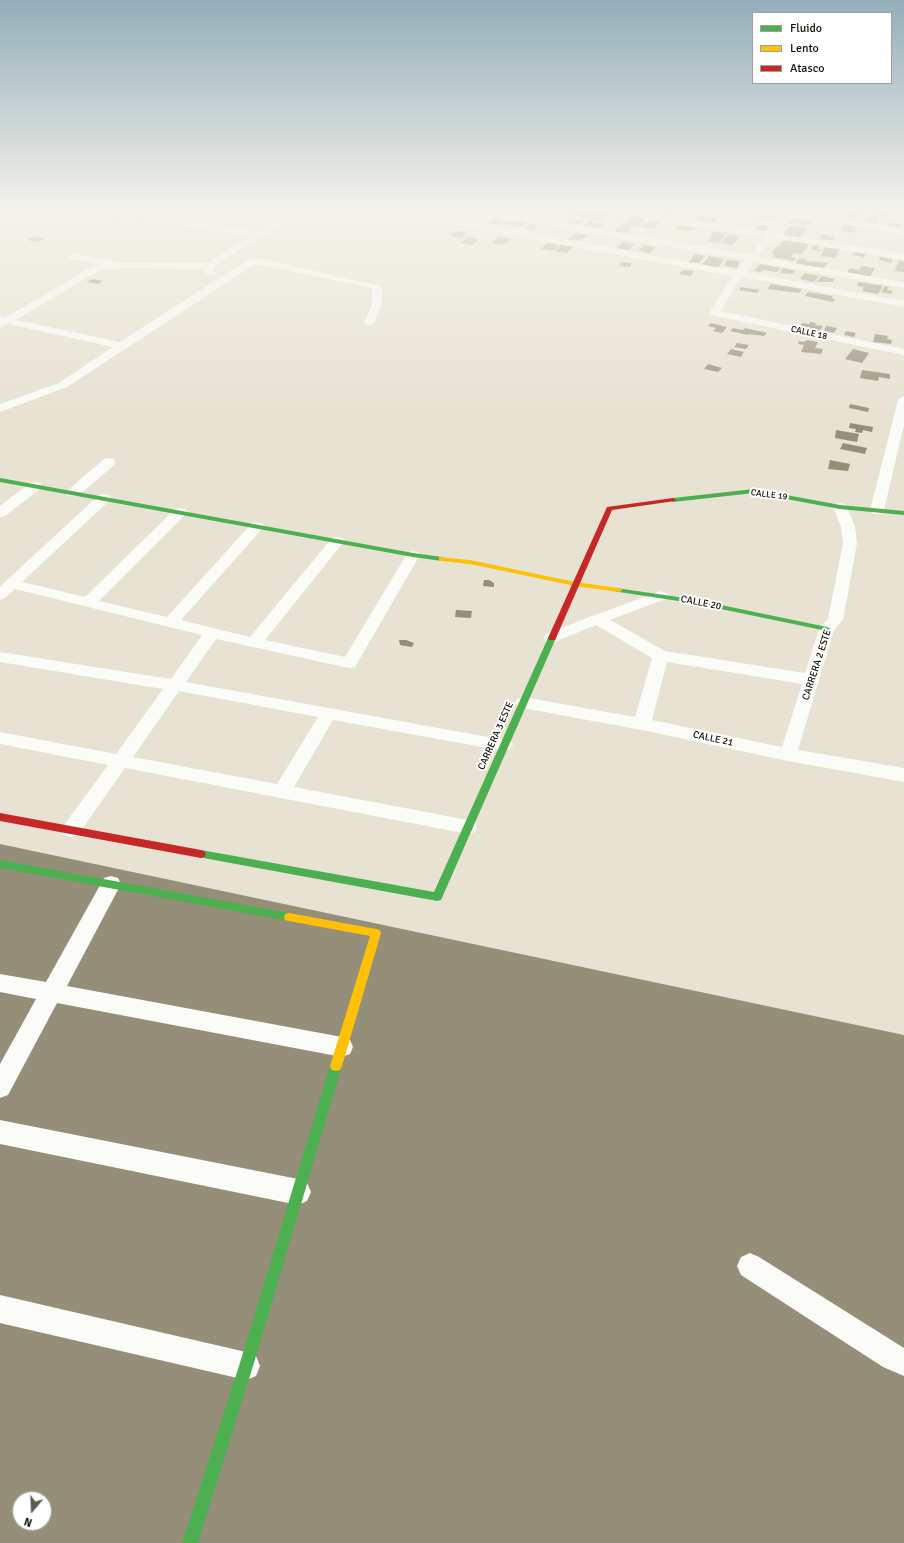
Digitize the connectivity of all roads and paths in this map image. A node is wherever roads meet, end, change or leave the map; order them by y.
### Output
1 (70, 283) edge
2 (217, 283) edge
3 (359, 283) edge
4 (734, 283) edge
5 (785, 283) edge
6 (892, 283) edge
7 (904, 285) edge
8 (904, 304) edge
9 (2, 322) edge
10 (369, 323) dead end
11 (122, 346) junction
12 (904, 352) edge
13 (904, 400) edge
14 (0, 408) edge
15 (109, 462) dead end
16 (0, 480) edge
17 (35, 486) junction
18 (73, 493) junction
19 (104, 498) junction
20 (840, 507) junction
21 (610, 508) joint
22 (877, 510) junction
23 (180, 512) junction
24 (0, 513) edge
25 (904, 513) edge
26 (256, 526) junction
27 (337, 541) junction
28 (413, 555) junction
29 (11, 584) junction
30 (575, 584) junction
31 (0, 595) edge
32 (661, 596) junction
33 (88, 602) junction
34 (596, 619) junction
35 (170, 623) junction
36 (827, 629) junction
37 (212, 633) junction
38 (552, 638) junction
39 (254, 643) junction
40 (661, 656) junction
41 (0, 657) edge
42 (812, 680) junction
43 (174, 685) junction
44 (523, 703) junction
45 (328, 714) junction
46 (642, 724) junction
47 (0, 738) edge
48 (504, 745) junction
49 (788, 755) junction
50 (120, 761) junction
51 (904, 774) edge
52 (282, 791) junction
53 (0, 817) edge
54 (468, 827) junction
55 (71, 830) junction
56 (0, 864) edge
57 (111, 884) junction
58 (0, 983) edge
59 (52, 992) junction
60 (342, 1047) junction
61 (0, 1087) edge
62 (0, 1132) edge
63 (298, 1192) junction
64 (750, 1266) dead end
65 (0, 1309) edge
66 (904, 1362) edge
67 (246, 1366) junction
68 (190, 1543) edge

1 - 9 street
2 - 11 street
3 - 10 street
4 - 12 street, CALLE 18
5 - 8 street
6 - 7 street
9 - 11 street
11 - 14 street
13 - 22 street
15 - 18 street
16 - 17 street, CALLE 20
17 - 18 street, CALLE 20
17 - 24 street
18 - 19 street, CALLE 20
19 - 23 street, CALLE 20
19 - 29 street
20 - 21 street, CALLE 19
20 - 22 street, CALLE 19
20 - 36 street, CARRERA 2 ESTE
21 - 30 street, CARRERA 3 ESTE
22 - 25 street, CALLE 19
23 - 26 street, CALLE 20
23 - 33 street
26 - 27 street, CALLE 20
26 - 35 street
27 - 28 street, CALLE 20
27 - 39 street
28 - 30 street, CALLE 20
28 - 39 street
29 - 31 street
29 - 33 street
30 - 32 street, CALLE 20
30 - 38 street, CARRERA 3 ESTE
32 - 34 street
32 - 36 street, CALLE 20
33 - 35 street
34 - 38 street
34 - 40 street
35 - 37 street
36 - 42 street, CARRERA 2 ESTE
37 - 39 street
37 - 43 street
38 - 44 street, CARRERA 3 ESTE
40 - 42 street
40 - 46 street
41 - 43 street
42 - 49 street, CARRERA 2 ESTE
43 - 45 street
43 - 50 street
44 - 46 street, CALLE 21
44 - 48 street, CARRERA 3 ESTE
45 - 48 street
45 - 52 street
46 - 49 street, CALLE 21
47 - 50 street
48 - 54 street, CARRERA 3 ESTE
49 - 51 street, CALLE 21
50 - 52 street
50 - 55 street
52 - 54 street
53 - 55 street
54 - 55 street, CARRERA 3 ESTE
56 - 57 street
57 - 59 street
57 - 60 street
58 - 59 street
59 - 60 street
59 - 61 street
60 - 63 street
62 - 63 street
63 - 67 street
64 - 66 street
65 - 67 street
67 - 68 street

